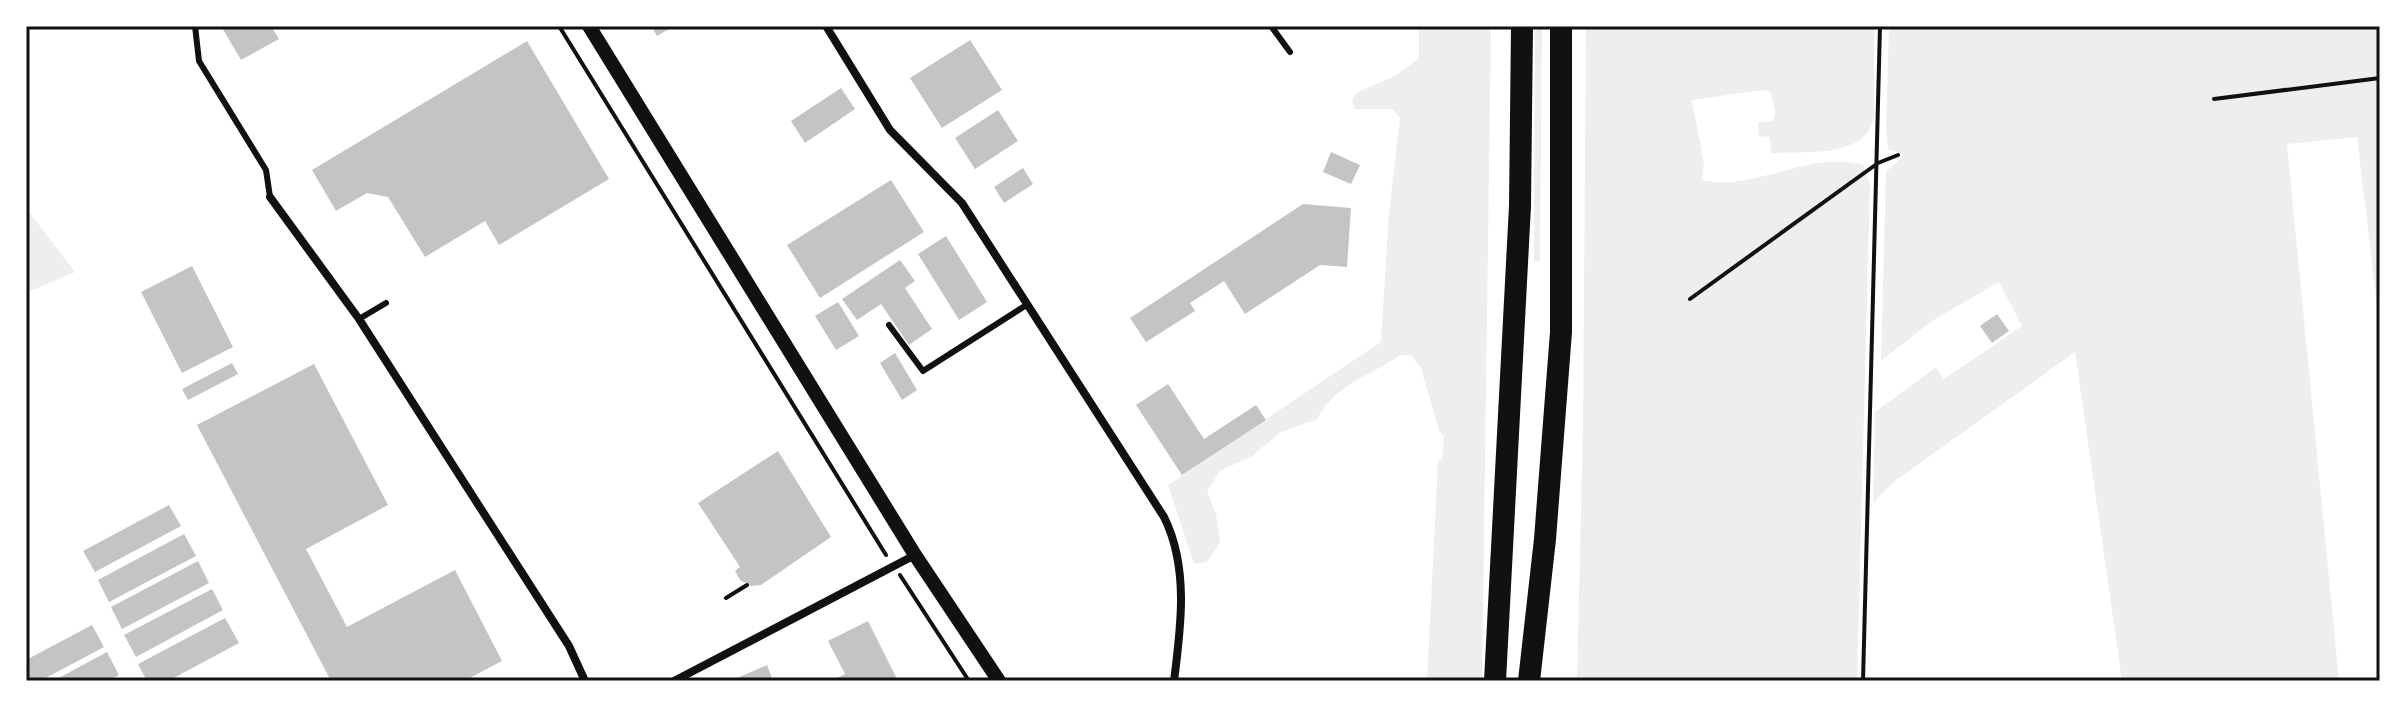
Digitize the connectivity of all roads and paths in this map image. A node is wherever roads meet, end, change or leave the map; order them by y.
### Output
1 (195, 26) edge
2 (559, 26) edge
3 (589, 26) edge
4 (826, 26) edge
5 (1271, 26) edge
6 (1522, 26) edge
7 (1561, 26) edge
8 (1880, 26) edge
9 (1290, 52) dead end
10 (2380, 78) edge
11 (2214, 99) dead end
12 (1898, 155) dead end
13 (1878, 163) junction
14 (270, 197) joint
15 (1690, 299) dead end
16 (386, 303) dead end
17 (1028, 304) junction
18 (359, 319) junction
19 (889, 325) dead end
20 (915, 555) junction
21 (894, 566) junction
22 (747, 585) dead end
23 (726, 598) dead end
24 (262, 681) edge
25 (271, 681) edge
26 (585, 681) edge
27 (674, 681) edge
28 (969, 681) edge
29 (999, 681) edge
30 (1174, 681) edge
31 (1495, 681) edge
32 (1529, 681) edge
33 (1863, 681) edge

1 - 14 lane
2 - 21 path
3 - 20 street
4 - 17 street
5 - 9 lane
6 - 31 highway
7 - 32 highway
8 - 13 path
10 - 11 path
12 - 13 path
13 - 15 path
13 - 33 path
14 - 18 street
16 - 18 lane
17 - 19 lane
17 - 30 street
18 - 26 street
20 - 21 street
20 - 29 street
21 - 27 street
21 - 28 path
22 - 23 path
24 - 25 path

